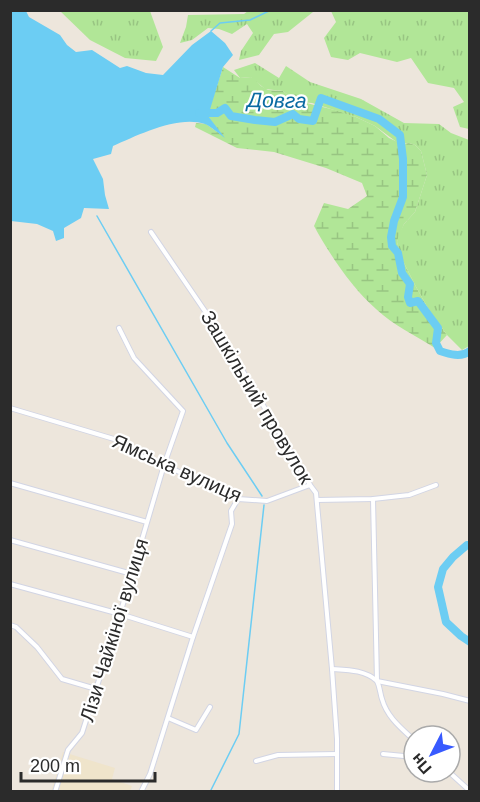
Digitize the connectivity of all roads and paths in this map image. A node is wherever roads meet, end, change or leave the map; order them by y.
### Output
1 (151, 232) dead end
2 (119, 328) dead end
3 (10, 408) edge
4 (164, 465) junction
5 (10, 483) edge
6 (310, 485) junction
7 (436, 485) dead end
8 (374, 499) junction
9 (238, 500) junction
10 (317, 500) junction
11 (147, 522) junction
12 (10, 540) edge
13 (132, 574) junction
14 (10, 584) edge
15 (120, 614) junction
16 (10, 625) edge
17 (194, 637) junction
18 (332, 669) junction
19 (377, 681) junction
20 (96, 689) junction
21 (470, 701) edge
22 (210, 707) dead end
23 (168, 718) junction
24 (402, 729) edge
25 (337, 754) junction
26 (383, 754) dead end
27 (402, 756) edge
28 (256, 761) dead end
29 (55, 792) edge
30 (141, 792) edge
31 (338, 792) edge

1 - 6 street, Зашкільний провулок
2 - 4 street, Лізи Чайкіної вулиця
3 - 4 street, Ямська вулиця
4 - 9 street, Ямська вулиця
4 - 11 street, Лізи Чайкіної вулиця
5 - 11 street
6 - 9 street, Ямська вулиця
6 - 10 street, Зашкільний провулок
7 - 8 street
8 - 10 street
8 - 19 street
9 - 17 street
10 - 18 street, Зашкільний провулок
11 - 13 street, Лізи Чайкіної вулиця
12 - 13 street
13 - 15 street, Лізи Чайкіної вулиця
14 - 15 street
15 - 17 street
15 - 20 street, Лізи Чайкіної вулиця
16 - 20 street
17 - 23 street
18 - 19 street
18 - 25 street, Зашкільний провулок
19 - 21 street
19 - 24 street
20 - 29 street, Лізи Чайкіної вулиця
22 - 23 street
23 - 30 street
25 - 28 street
25 - 31 street, Зашкільний провулок
26 - 27 street

